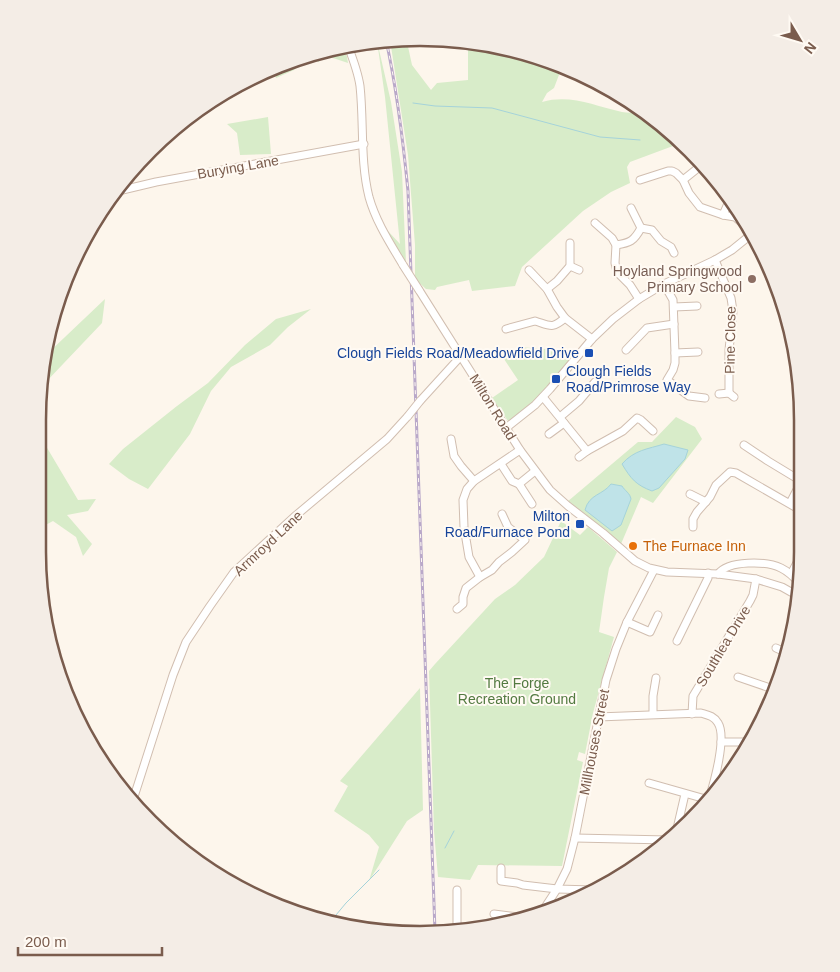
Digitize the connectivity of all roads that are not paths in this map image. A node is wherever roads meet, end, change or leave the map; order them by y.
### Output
1 (350, 52) edge
2 (364, 144) junction
3 (696, 169) edge
4 (640, 180) dead end
5 (683, 180) junction
6 (125, 189) edge
7 (727, 206) edge
8 (631, 208) dead end
9 (723, 214) junction
10 (734, 217) edge
11 (595, 223) dead end
12 (641, 228) junction
13 (746, 238) edge
14 (570, 243) dead end
15 (616, 245) junction
16 (674, 253) dead end
17 (715, 260) junction
18 (570, 266) junction
19 (528, 270) dead end
20 (579, 270) dead end
21 (664, 284) junction
22 (547, 289) junction
23 (639, 299) junction
24 (697, 306) dead end
25 (674, 307) junction
26 (565, 318) junction
27 (674, 324) junction
28 (506, 329) dead end
29 (592, 339) junction
30 (626, 350) dead end
31 (698, 352) dead end
32 (676, 353) junction
33 (461, 356) junction
34 (595, 382) dead end
35 (719, 394) dead end
36 (543, 397) junction
37 (705, 398) dead end
38 (562, 420) junction
39 (506, 428) junction
40 (653, 431) dead end
41 (549, 434) dead end
42 (451, 439) dead end
43 (744, 446) dead end
44 (520, 450) junction
45 (587, 451) junction
46 (579, 457) dead end
47 (501, 464) junction
48 (535, 471) junction
49 (794, 477) edge
50 (474, 481) junction
51 (519, 484) junction
52 (690, 494) dead end
53 (794, 496) edge
54 (706, 502) junction
55 (790, 503) junction
56 (532, 504) dead end
57 (794, 506) edge
58 (502, 514) dead end
59 (693, 527) dead end
60 (654, 570) junction
61 (793, 570) edge
62 (708, 574) junction
63 (718, 574) junction
64 (791, 574) joint
65 (480, 577) junction
66 (756, 579) junction
67 (792, 592) edge
68 (463, 607) dead end
69 (658, 615) dead end
70 (628, 622) junction
71 (677, 642) dead end
72 (776, 648) dead end
73 (781, 650) edge
74 (738, 677) dead end
75 (656, 678) dead end
76 (768, 687) edge
77 (653, 714) junction
78 (692, 714) junction
79 (598, 717) junction
80 (721, 742) junction
81 (742, 742) edge
82 (715, 782) edge
83 (649, 783) dead end
84 (135, 794) edge
85 (685, 794) junction
86 (701, 798) edge
87 (679, 821) edge
88 (575, 838) junction
89 (658, 840) edge
90 (501, 868) dead end
91 (557, 889) junction
92 (457, 890) dead end
93 (579, 890) edge
94 (548, 903) edge
95 (494, 914) dead end
96 (507, 916) edge
97 (457, 924) edge

1 - 2 street, Milton Road
2 - 6 street, Burying Lane
2 - 33 street, Milton Road, bridge
3 - 5 street
4 - 5 street
5 - 9 street
7 - 9 street
8 - 12 street
9 - 10 street
11 - 15 street
12 - 15 street
12 - 16 street
13 - 17 street
14 - 18 street
15 - 23 street
17 - 21 street
17 - 35 street, Pine Close
18 - 20 street
18 - 22 street
19 - 22 street
21 - 23 street
21 - 25 street
22 - 26 street
23 - 29 street
24 - 25 street
25 - 27 street
26 - 28 street
26 - 29 street
27 - 30 street
27 - 32 street
29 - 36 street
31 - 32 street
32 - 37 street
33 - 39 street, Milton Road
33 - 84 street, Armroyd Lane, bridge
34 - 38 street
36 - 38 street
36 - 39 street
38 - 41 street
38 - 45 street
39 - 44 street, Milton Road
40 - 45 street
42 - 50 street
43 - 49 street
44 - 47 street
44 - 48 street, Milton Road
45 - 46 street
47 - 50 street
47 - 51 street
48 - 51 street
48 - 60 street, Milton Road
50 - 65 street
51 - 56 street
52 - 54 street
53 - 55 street
54 - 55 street
54 - 59 street
55 - 57 street
58 - 65 street
60 - 62 street, Milton Road
60 - 70 street, Millhouses Street
61 - 64 street
62 - 63 street, Milton Road
62 - 71 street
63 - 64 street, Milton Road
63 - 66 street, Milton Road
65 - 68 street
66 - 67 street, Milton Road
66 - 78 street, Southlea Drive
69 - 70 street
70 - 79 street, Millhouses Street
72 - 73 street
74 - 76 street
75 - 77 street
77 - 78 street
77 - 79 street
78 - 80 street
79 - 88 street, Millhouses Street
80 - 81 street
80 - 82 street
83 - 85 street
85 - 86 street
85 - 87 street
88 - 89 street
88 - 91 street, Millhouses Street
90 - 91 street
91 - 93 street
91 - 94 street, Millhouses Street
92 - 97 street
95 - 96 street

